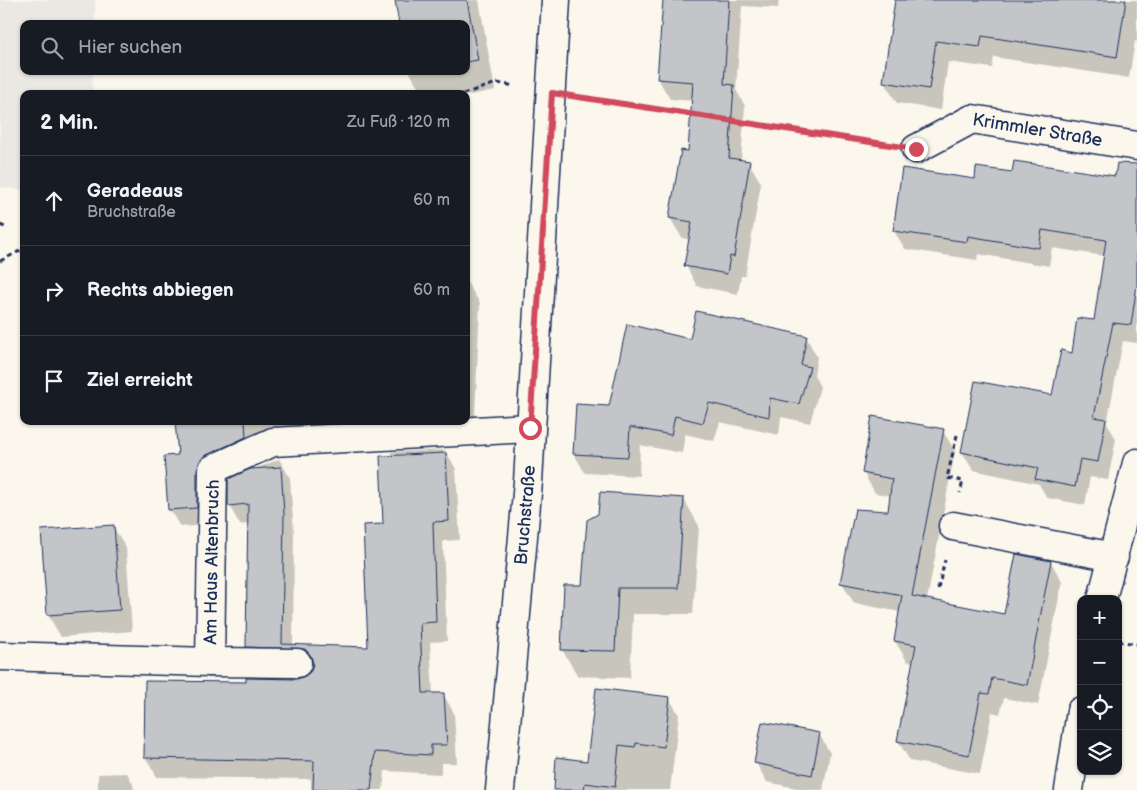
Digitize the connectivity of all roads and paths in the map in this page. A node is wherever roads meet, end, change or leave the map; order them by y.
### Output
1 (556, 0) edge
2 (470, 92) edge
3 (552, 93) junction
4 (1137, 146) edge
5 (916, 149) joint
6 (0, 225) edge
7 (5, 227) dead end
8 (20, 251) edge
9 (0, 261) edge
10 (530, 428) junction
11 (272, 432) edge
12 (1137, 463) edge
13 (953, 526) dead end
14 (1114, 557) junction
15 (1103, 595) edge
16 (1122, 642) edge
17 (1137, 644) edge
18 (0, 656) edge
19 (210, 662) junction
20 (297, 663) dead end
21 (1078, 730) edge
22 (500, 790) edge
23 (1069, 790) edge

1 - 3 street, Bruchstraße
2 - 3 path
3 - 5 path
3 - 10 street, Bruchstraße
4 - 5 street, Krimmler Straße
6 - 7 path
8 - 9 path
10 - 11 street, Am Haus Altenbruch
10 - 22 street, Bruchstraße
11 - 19 street, Am Haus Altenbruch
12 - 14 street
13 - 14 street
14 - 15 street
16 - 17 path
18 - 19 street, Am Haus Altenbruch
19 - 20 street, Am Haus Altenbruch
21 - 23 street

